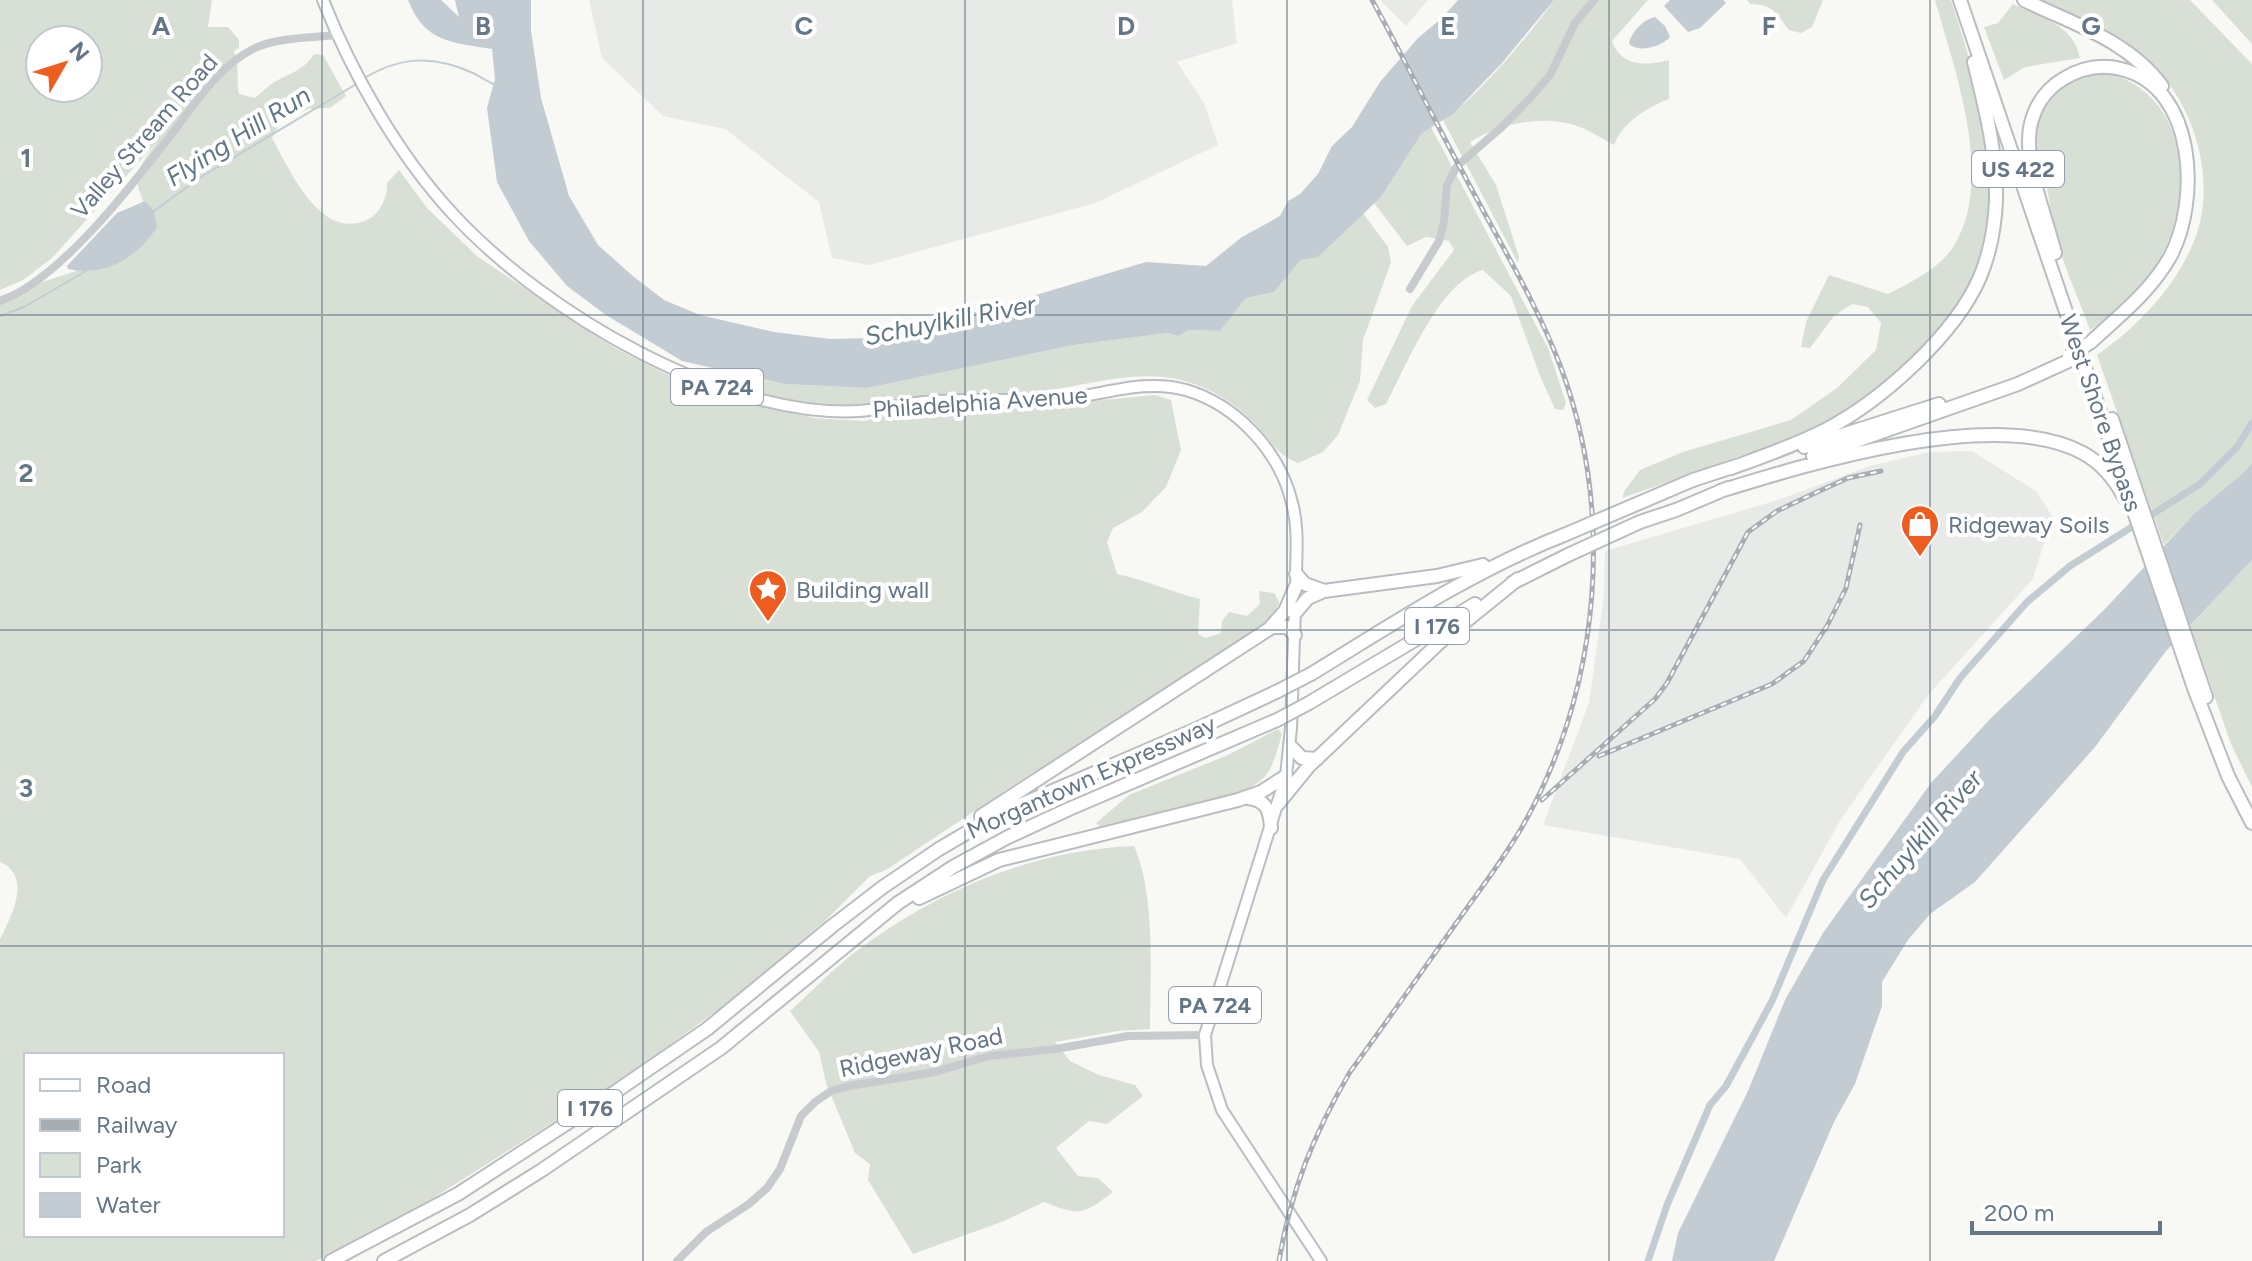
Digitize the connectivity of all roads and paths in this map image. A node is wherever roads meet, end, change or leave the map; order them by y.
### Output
1 (323, 0) edge
2 (1594, 0) edge
3 (1959, 0) edge
4 (1967, 0) edge
5 (2024, 0) edge
6 (337, 35) junction
7 (2055, 253) junction
8 (1410, 289) dead end
9 (0, 301) edge
10 (2092, 344) junction
11 (2072, 357) junction
12 (1731, 468) junction
13 (1720, 491) junction
14 (2137, 515) junction
15 (1517, 553) junction
16 (1518, 579) junction
17 (1296, 580) junction
18 (1324, 591) junction
19 (1295, 613) junction
20 (1272, 627) junction
21 (1295, 635) junction
22 (2198, 685) junction
23 (1290, 746) junction
24 (1317, 759) junction
25 (1286, 776) junction
26 (1245, 798) junction
27 (1278, 804) junction
28 (2252, 807) edge
29 (2252, 823) edge
30 (1271, 828) junction
31 (831, 927) junction
32 (847, 947) junction
33 (1205, 1035) junction
34 (331, 1261) edge
35 (384, 1261) edge
36 (677, 1261) edge
37 (1321, 1261) edge

1 - 6 main road, Philadelphia Avenue / PA 724
2 - 8 street
3 - 12 highway
3 - 14 highway, West Shore Bypass / US 422
4 - 7 highway, West Shore Bypass / US 422
5 - 10 highway
6 - 9 street, Valley Stream Road
6 - 17 main road, Philadelphia Avenue / PA 724
7 - 10 highway
7 - 14 highway, West Shore Bypass / US 422
10 - 11 highway, bridge
11 - 12 highway
11 - 13 highway
12 - 15 highway, Morgantown Expressway / I 176, bridge
13 - 14 highway
13 - 16 highway, Morgantown Expressway / I 176, bridge
14 - 22 highway, West Shore Bypass / US 422
14 - 22 highway, West Shore Bypass / US 422
15 - 18 highway
15 - 31 highway, Morgantown Expressway / I 176, bridge
16 - 24 highway
16 - 32 highway, Morgantown Expressway / I 176, bridge
17 - 18 highway
17 - 19 main road, Philadelphia Avenue / PA 724
17 - 20 highway
18 - 19 highway
19 - 21 main road, Philadelphia Avenue / PA 724
20 - 21 highway
20 - 31 highway
21 - 23 main road, Philadelphia Avenue / PA 724
22 - 28 highway, West Shore Bypass / US 422
22 - 29 highway, West Shore Bypass / US 422
23 - 24 highway
23 - 25 main road, Philadelphia Avenue / PA 724
24 - 27 highway
25 - 26 highway
25 - 27 main road, Philadelphia Avenue / PA 724
26 - 30 highway
26 - 32 highway
27 - 30 main road, Philadelphia Avenue / PA 724
30 - 33 main road, Philadelphia Avenue / PA 724
31 - 34 highway, Morgantown Expressway / I 176
32 - 35 highway, Morgantown Expressway / I 176
33 - 36 street, Ridgeway Road
33 - 37 main road, Philadelphia Avenue / PA 724

